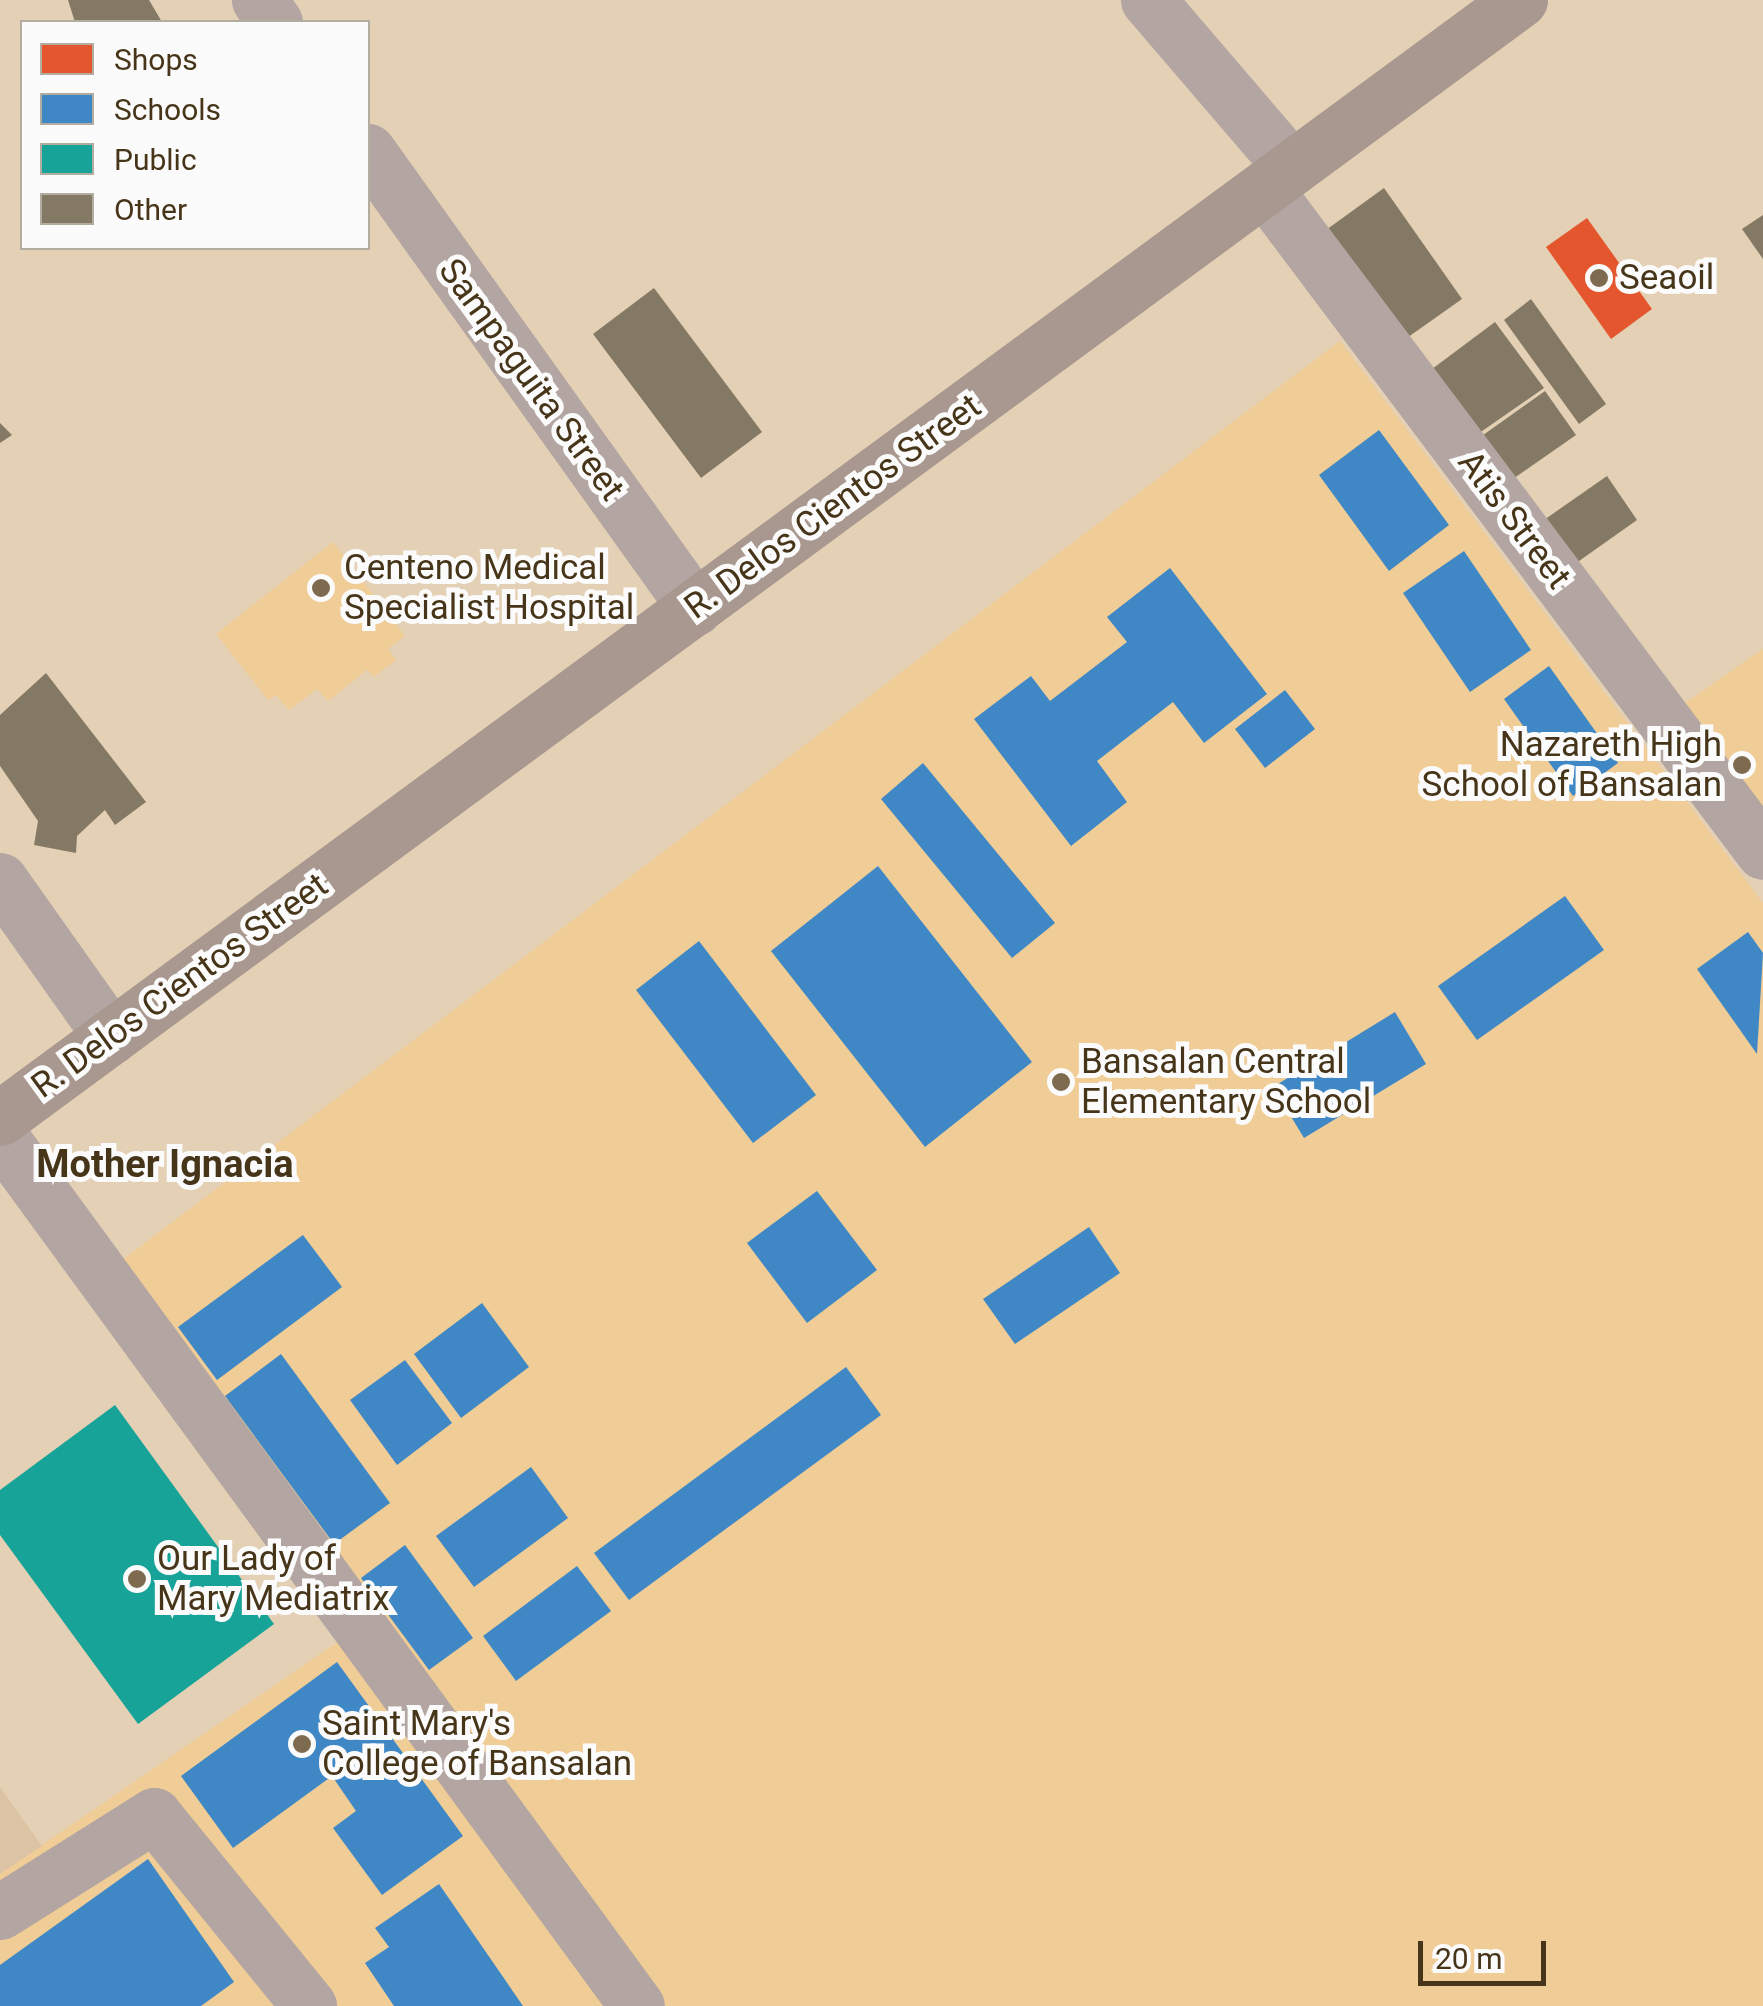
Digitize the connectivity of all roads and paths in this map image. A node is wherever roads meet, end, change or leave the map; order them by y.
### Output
1 (1148, 0) edge
2 (1520, 0) edge
3 (370, 154) edge
4 (1279, 178) junction
5 (695, 608) junction
6 (1763, 852) edge
7 (0, 880) edge
8 (111, 1037) junction
9 (0, 1118) edge
10 (0, 1136) edge
11 (0, 1912) edge
12 (309, 2006) edge
13 (637, 2006) edge

1 - 4 street, Atis Street
2 - 4 highway, R. Delos Cientos Street
3 - 5 street, Sampaguita Street
4 - 5 highway, R. Delos Cientos Street
4 - 6 street, Atis Street
5 - 8 highway, R. Delos Cientos Street
7 - 8 street
8 - 9 highway, R. Delos Cientos Street
10 - 13 street
11 - 12 street

